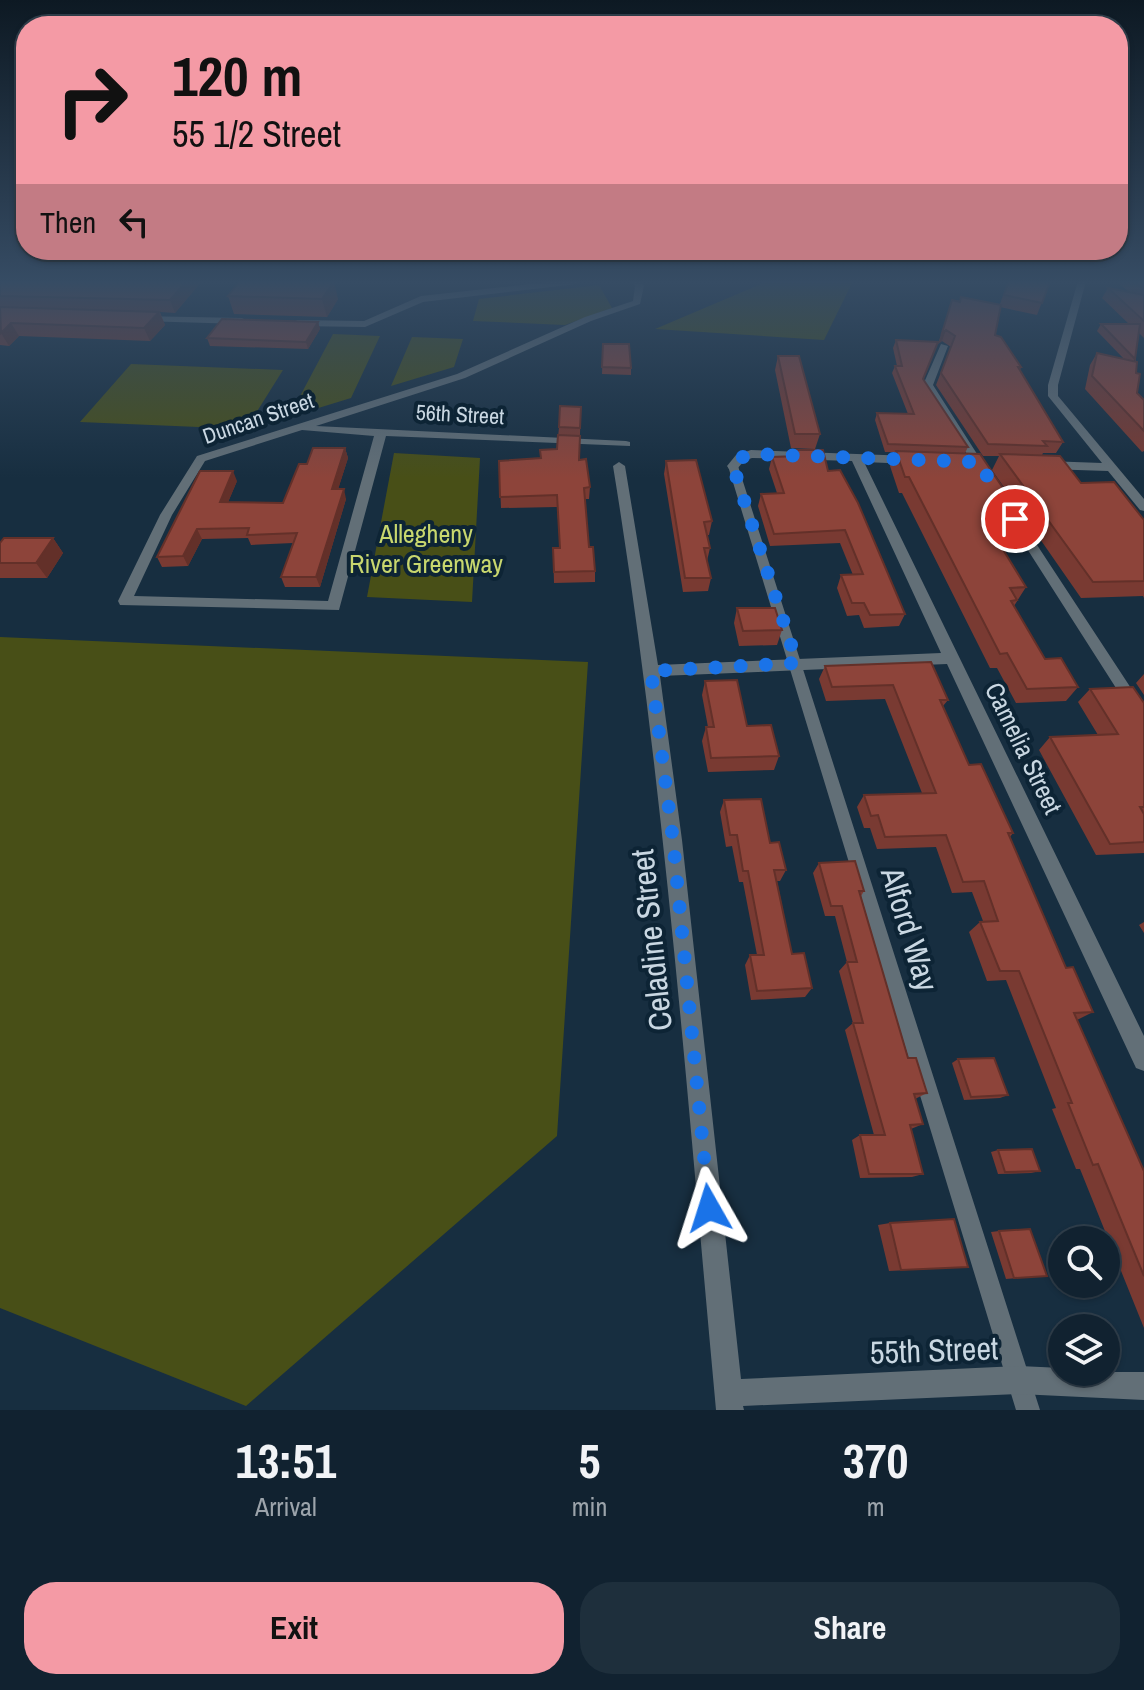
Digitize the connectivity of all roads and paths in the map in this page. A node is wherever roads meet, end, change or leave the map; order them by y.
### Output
1 (944, 346) edge
2 (526, 347) edge
3 (1064, 347) edge
4 (293, 428) junction
5 (381, 432) junction
6 (626, 444) dead end
7 (856, 458) junction
8 (932, 461) edge
9 (963, 462) edge
10 (978, 462) junction
11 (993, 463) dead end
12 (1037, 464) edge
13 (619, 466) dead end
14 (733, 466) joint
15 (1110, 467) junction
16 (991, 482) edge
17 (1144, 507) edge
18 (1008, 509) edge
19 (952, 658) junction
20 (797, 663) junction
21 (651, 671) junction
22 (1144, 720) edge
23 (1144, 1060) edge
24 (1019, 1380) junction
25 (1144, 1386) edge
26 (728, 1401) edge
27 (1028, 1410) edge

1 - 10 lane
2 - 4 street, Duncan Street
3 - 15 street
4 - 5 street, 56th Street
4 - 5 street, Duncan Street
5 - 6 street, 56th Street
7 - 8 street
7 - 14 street
7 - 19 street, Camelia Street
9 - 10 street
10 - 11 street
10 - 16 lane
12 - 15 street
13 - 21 street, Celadine Street
14 - 20 lane, Alford Way
15 - 17 street
18 - 22 lane
19 - 20 street
19 - 23 street, Camelia Street
20 - 21 street
20 - 24 lane, Alford Way
21 - 26 street, Celadine Street
24 - 25 street, 55th Street
24 - 26 street, 55th Street
24 - 27 lane, Alford Way

